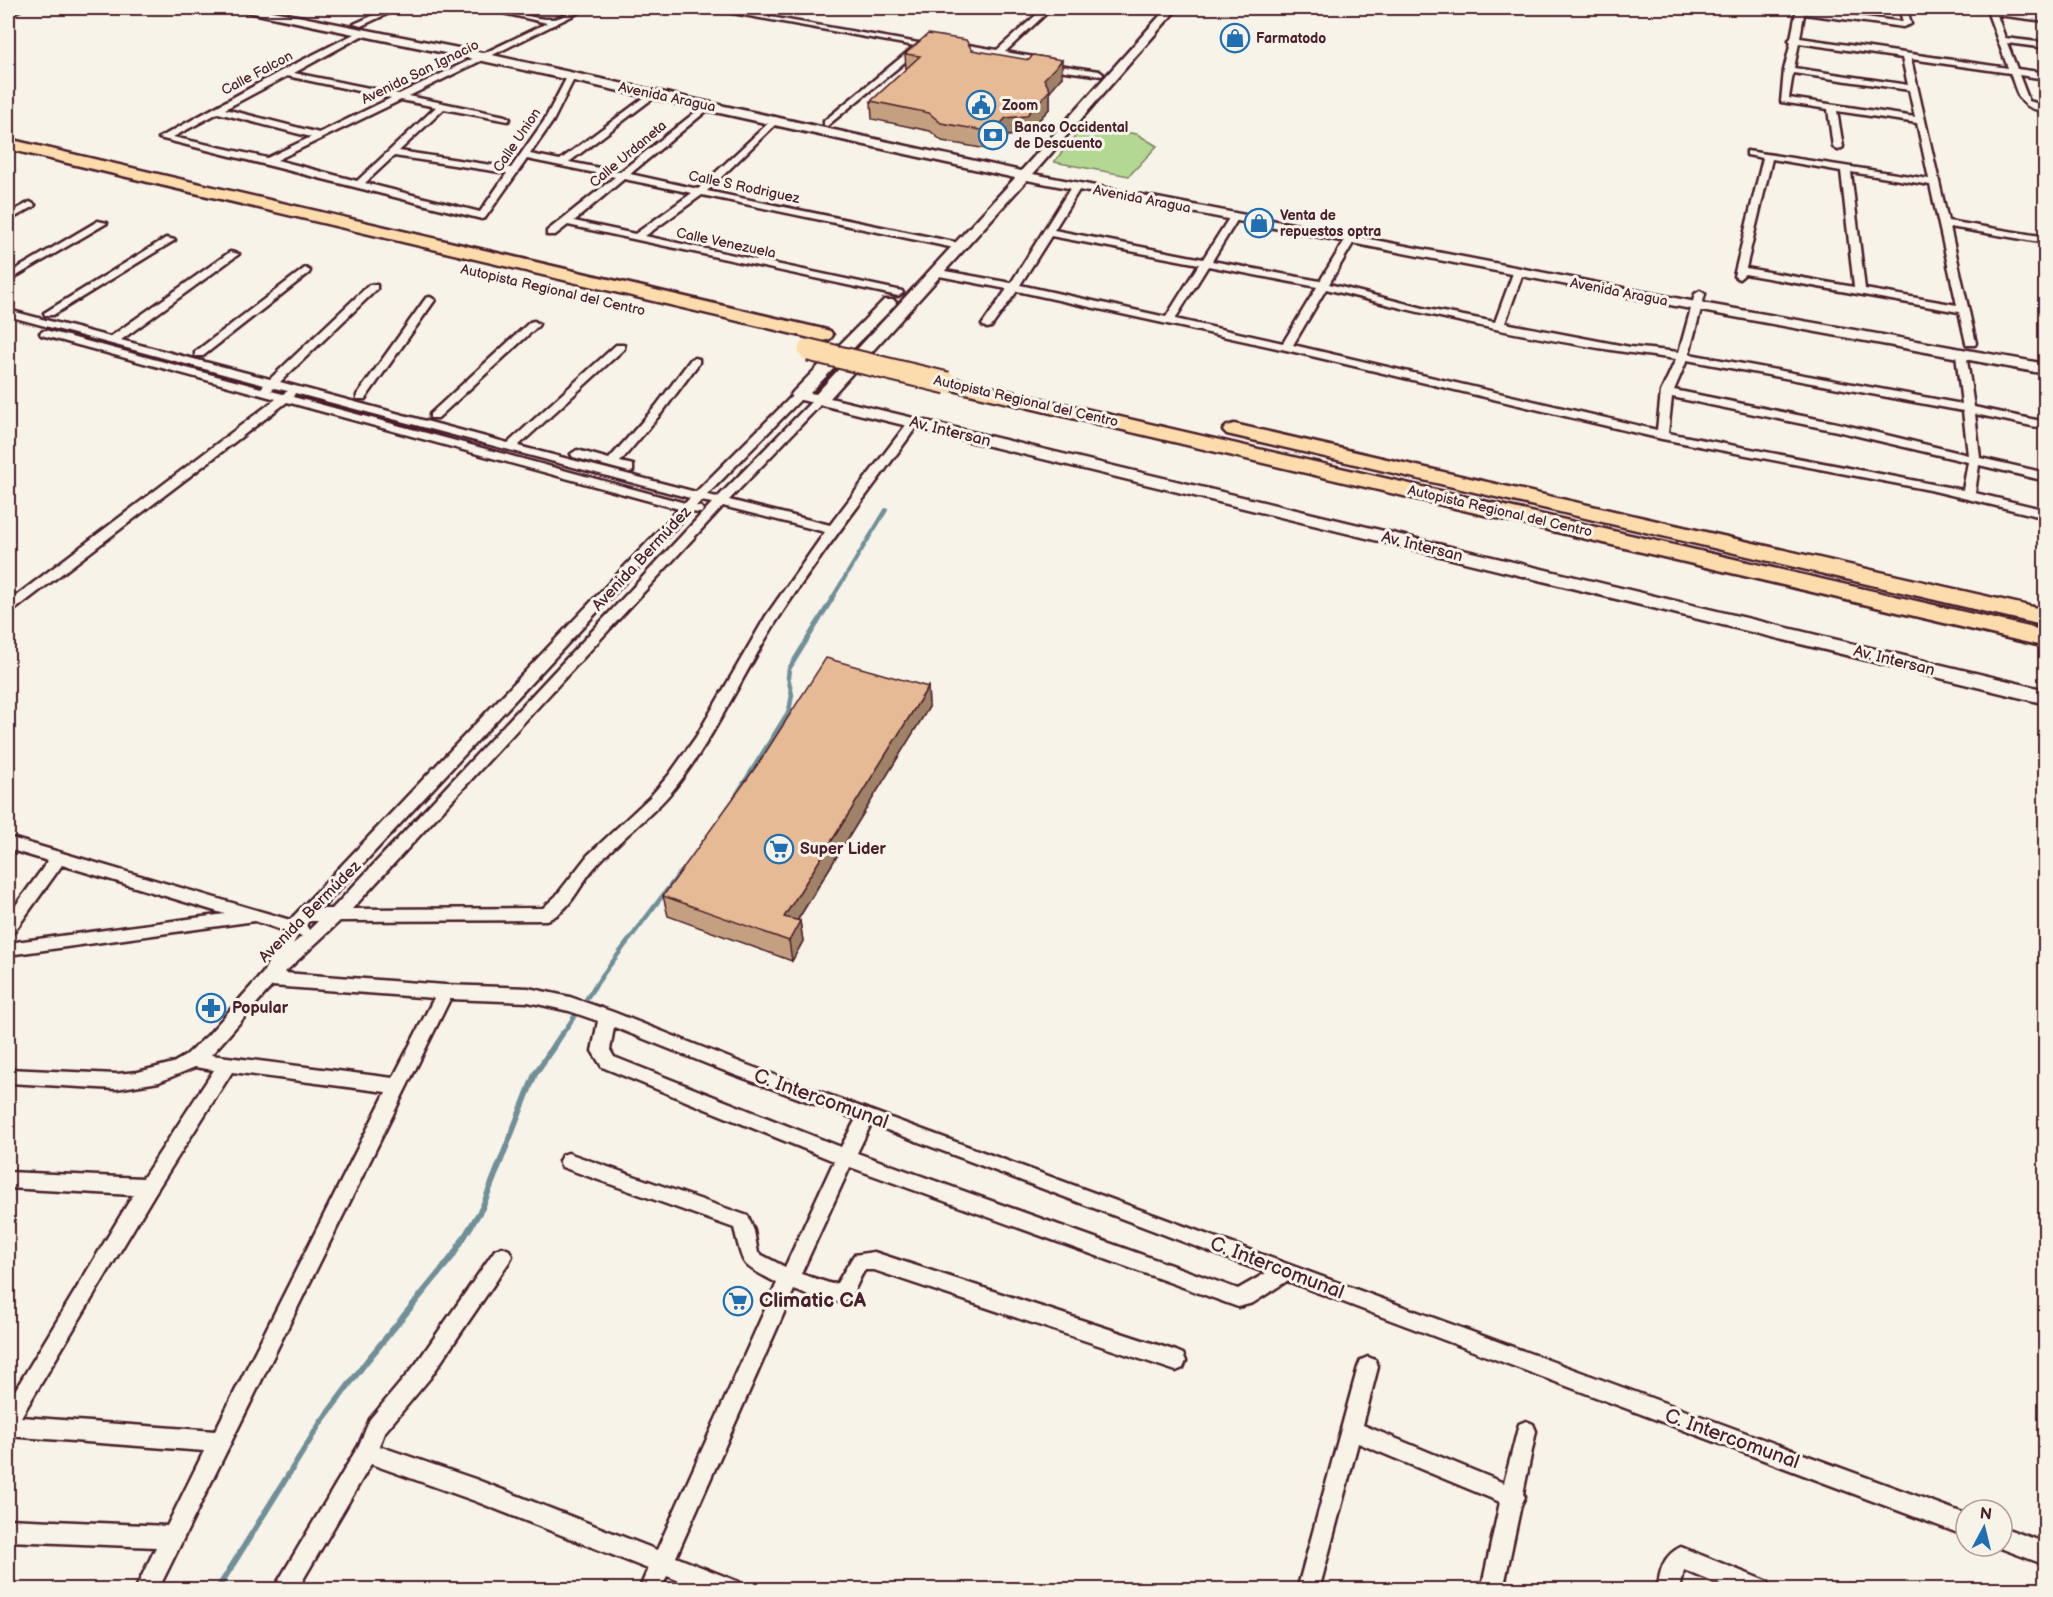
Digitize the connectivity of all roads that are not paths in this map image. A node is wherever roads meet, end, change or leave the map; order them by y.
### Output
1 (243, 8) edge
2 (279, 8) edge
3 (396, 8) edge
4 (485, 8) edge
5 (497, 8) edge
6 (584, 8) edge
7 (709, 8) edge
8 (746, 8) edge
9 (1037, 8) edge
10 (1048, 8) edge
11 (1157, 8) edge
12 (1173, 8) edge
13 (1903, 8) edge
14 (1800, 9) edge
15 (1990, 10) edge
16 (771, 12) edge
17 (2046, 19) edge
18 (554, 22) junction
19 (360, 28) junction
20 (1793, 40) junction
21 (2002, 40) junction
22 (924, 43) junction
23 (2046, 46) edge
24 (489, 54) junction
25 (992, 55) junction
26 (1906, 56) junction
27 (1788, 70) junction
28 (2014, 72) junction
29 (284, 73) junction
30 (1101, 73) junction
31 (2046, 76) edge
32 (572, 77) junction
33 (1914, 88) junction
34 (653, 94) junction
35 (399, 98) junction
36 (707, 106) junction
37 (441, 107) junction
38 (1832, 108) junction
39 (2046, 109) edge
40 (216, 110) junction
41 (506, 119) dead end
42 (775, 120) junction
43 (1922, 121) junction
44 (827, 123) junction
45 (321, 136) junction
46 (8, 144) edge
47 (1838, 147) dead end
48 (393, 153) junction
49 (1750, 153) dead end
50 (523, 155) junction
51 (1768, 156) junction
52 (268, 161) junction
53 (562, 163) junction
54 (1846, 169) junction
55 (1021, 170) junction
56 (513, 171) junction
57 (624, 176) junction
58 (1935, 183) junction
59 (359, 184) junction
60 (1076, 187) junction
61 (700, 192) junction
62 (30, 205) dead end
63 (1234, 217) junction
64 (8, 218) edge
65 (566, 222) junction
66 (102, 223) dead end
67 (1945, 223) junction
68 (1047, 232) junction
69 (551, 233) dead end
70 (321, 236) dead end
71 (636, 238) junction
72 (170, 240) dead end
73 (1350, 240) junction
74 (2046, 240) edge
75 (953, 244) junction
76 (368, 247) dead end
77 (234, 254) dead end
78 (403, 255) dead end
79 (1205, 262) junction
80 (305, 271) dead end
81 (934, 273) junction
82 (1518, 273) junction
83 (8, 278) edge
84 (1322, 285) junction
85 (373, 287) dead end
86 (1014, 287) junction
87 (1860, 291) junction
88 (898, 293) junction
89 (430, 300) dead end
90 (1698, 300) junction
91 (8, 302) edge
92 (1965, 310) junction
93 (8, 312) edge
94 (49, 313) junction
95 (1168, 322) junction
96 (8, 323) edge
97 (534, 324) dead end
98 (987, 325) dead end
99 (1499, 325) junction
100 (118, 337) junction
101 (816, 342) junction
102 (620, 347) dead end
103 (1286, 347) junction
104 (1967, 349) junction
105 (199, 354) junction
106 (1683, 356) junction
107 (2046, 357) edge
108 (695, 362) dead end
109 (2046, 369) edge
110 (952, 374) junction
111 (277, 380) junction
112 (305, 382) junction
113 (262, 392) junction
114 (1667, 392) junction
115 (290, 394) junction
116 (799, 395) junction
117 (361, 397) junction
118 (819, 400) junction
119 (1968, 409) junction
120 (434, 416) junction
121 (913, 423) junction
122 (2046, 426) edge
123 (1662, 435) junction
124 (515, 442) junction
125 (1974, 459) junction
126 (612, 463) junction
127 (2046, 477) edge
128 (659, 486) junction
129 (1969, 495) junction
130 (699, 496) junction
131 (721, 500) junction
132 (688, 507) junction
133 (709, 513) junction
134 (2046, 514) edge
135 (833, 530) junction
136 (8, 608) edge
137 (2046, 618) edge
138 (2046, 639) edge
139 (2046, 698) edge
140 (8, 843) edge
141 (58, 859) junction
142 (306, 915) junction
143 (258, 916) junction
144 (335, 916) junction
145 (8, 928) edge
146 (292, 928) junction
147 (315, 934) junction
148 (8, 949) edge
149 (268, 979) junction
150 (444, 992) junction
151 (607, 1017) junction
152 (195, 1060) junction
153 (227, 1065) junction
154 (8, 1076) edge
155 (397, 1086) junction
156 (867, 1115) junction
157 (846, 1158) junction
158 (568, 1161) dead end
159 (8, 1180) edge
160 (148, 1187) junction
161 (502, 1256) dead end
162 (1286, 1271) junction
163 (789, 1279) junction
164 (1176, 1361) dead end
165 (1368, 1367) dead end
166 (8, 1420) edge
167 (8, 1426) edge
168 (1351, 1430) junction
169 (1526, 1431) dead end
170 (219, 1442) junction
171 (366, 1452) junction
172 (1514, 1497) junction
173 (1954, 1521) edge
174 (8, 1530) edge
175 (172, 1537) junction
176 (2014, 1542) edge
177 (2046, 1554) edge
178 (663, 1564) junction
179 (146, 1590) edge
180 (284, 1590) edge
181 (650, 1590) edge
182 (731, 1590) edge
183 (1308, 1590) edge
184 (1492, 1590) edge
185 (1669, 1590) edge
186 (1760, 1590) edge

1 - 19 street, Avenida Aragua
2 - 19 street, Avenida Aragua
3 - 19 street, Calle Falcon
4 - 5 street
5 - 18 street
6 - 18 street, Avenida San Ignacio
7 - 16 street
8 - 16 street
9 - 25 street
10 - 25 street
11 - 30 street, Avenida Bermúdez
12 - 55 street, Avenida Bermúdez
13 - 14 street
14 - 20 street
15 - 17 street
15 - 21 street
16 - 22 street
18 - 24 street, Avenida San Ignacio
19 - 24 street, Avenida Aragua
19 - 29 street, Calle Falcon
20 - 26 street
20 - 27 street
21 - 23 street
21 - 28 street
22 - 25 street
22 - 44 street
24 - 32 street, Avenida Aragua
24 - 35 street, Avenida San Ignacio
24 - 44 street, Avenida Aragua
25 - 30 street
26 - 28 street
26 - 33 street
27 - 33 street
27 - 38 street
28 - 31 street
28 - 39 street
29 - 35 street
29 - 40 street, Calle Falcon
30 - 55 street, Avenida Bermúdez
32 - 34 street, Avenida Aragua
32 - 50 street, Calle Union
33 - 43 street
34 - 36 street, Avenida Aragua
34 - 53 street
35 - 37 street
35 - 45 street, Avenida San Ignacio
36 - 42 street, Avenida Aragua
36 - 57 street, Calle Urdaneta
37 - 41 street
37 - 48 street
38 - 43 street
38 - 47 street
40 - 45 street
40 - 52 street, Calle Falcon
42 - 55 street, Avenida Aragua
42 - 61 street
43 - 58 street
44 - 55 street, Avenida Aragua
45 - 52 street, Avenida San Ignacio
46 - 101 highway, Autopista Regional del Centro
48 - 56 street
48 - 59 street
49 - 51 street
50 - 53 street, Calle S Rodriguez
50 - 56 street, Calle Union
51 - 54 street
51 - 87 street
52 - 59 street
53 - 57 street, Calle S Rodriguez
54 - 58 street
54 - 87 street
55 - 60 street, Avenida Aragua
55 - 75 street, Avenida Bermúdez
55 - 90 street, Avenida Aragua
56 - 59 street, Calle Union
57 - 61 street, Calle S Rodriguez
57 - 65 street, Calle Urdaneta
58 - 67 street
60 - 63 street, Avenida Aragua
60 - 68 street
61 - 71 street
61 - 75 street, Calle S Rodriguez
62 - 64 street
63 - 73 street, Avenida Aragua
63 - 79 street
65 - 69 street
65 - 71 street, Calle Venezuela
66 - 83 street
67 - 74 street
67 - 92 street
68 - 79 street
68 - 86 street
70 - 76 highway
71 - 88 street, Calle Venezuela
72 - 94 street
73 - 82 street, Avenida Aragua
73 - 84 street
75 - 81 street, Avenida Bermúdez
75 - 88 street, Avenida Bermúdez
77 - 100 street
78 - 101 highway, Autopista Regional del Centro
79 - 84 street
79 - 95 street
80 - 105 street
81 - 86 street
81 - 118 street, Avenida Bermúdez
82 - 90 street, Avenida Aragua
82 - 99 street
84 - 99 street
84 - 103 street
85 - 111 street
86 - 95 street
86 - 98 street
87 - 92 street
88 - 116 street, Avenida Bermúdez
89 - 117 street
90 - 104 street, Avenida Aragua
90 - 106 street
91 - 94 street
92 - 104 street
93 - 100 street
94 - 100 street
95 - 103 street
96 - 113 street
97 - 120 street
99 - 106 street
100 - 105 street
100 - 111 street
101 - 110 highway, Autopista Regional del Centro, bridge
102 - 124 street
103 - 123 street
104 - 107 street, Avenida Aragua
104 - 109 street, Avenida Aragua
104 - 119 street
105 - 111 street
106 - 114 street
106 - 119 street
108 - 126 street
110 - 137 highway, Autopista Regional del Centro
110 - 138 highway, Autopista Regional del Centro
111 - 112 street
111 - 113 street
111 - 115 street
112 - 115 street
112 - 117 street
113 - 115 street
114 - 123 street
114 - 125 street
115 - 124 street
115 - 132 street
115 - 136 street
116 - 118 street, Av. Intersan
116 - 130 street, Avenida Bermúdez
117 - 120 street
118 - 121 street, Av. Intersan
118 - 131 street, Avenida Bermúdez
119 - 122 street
119 - 125 street
120 - 124 street
121 - 135 street
121 - 139 street, Av. Intersan
123 - 129 street
124 - 126 street
124 - 128 street
125 - 127 street
125 - 129 street
126 - 128 street
128 - 130 street
129 - 134 street
130 - 131 street
130 - 132 street, Avenida Bermúdez
131 - 133 street, Avenida Bermúdez
131 - 135 street
132 - 133 street
132 - 142 street, Avenida Bermúdez
133 - 144 street, Avenida Bermúdez
135 - 144 street
140 - 141 street
141 - 143 street
141 - 145 street
142 - 144 street
142 - 146 street, Avenida Bermúdez
143 - 146 street
143 - 148 street
144 - 147 street, Avenida Bermúdez
146 - 147 street
146 - 149 street, Avenida Bermúdez
147 - 149 street, Avenida Bermúdez
149 - 150 street, C. Intercomunal
149 - 152 street
150 - 151 street, C. Intercomunal
150 - 155 street
151 - 156 street, C. Intercomunal
151 - 157 street
152 - 153 street
152 - 154 street
153 - 155 street
153 - 160 street
155 - 170 street
156 - 157 street
156 - 162 street, C. Intercomunal
157 - 162 street
157 - 163 street
158 - 163 street
159 - 160 street
160 - 166 street
161 - 171 street
162 - 173 street, C. Intercomunal
163 - 164 street
163 - 178 street
165 - 168 street
167 - 170 street
168 - 172 street
168 - 183 street
169 - 172 street
170 - 175 street
171 - 178 street
171 - 180 street
172 - 184 street
174 - 175 street
175 - 179 street
176 - 177 street
178 - 181 street
178 - 182 street
185 - 186 street

